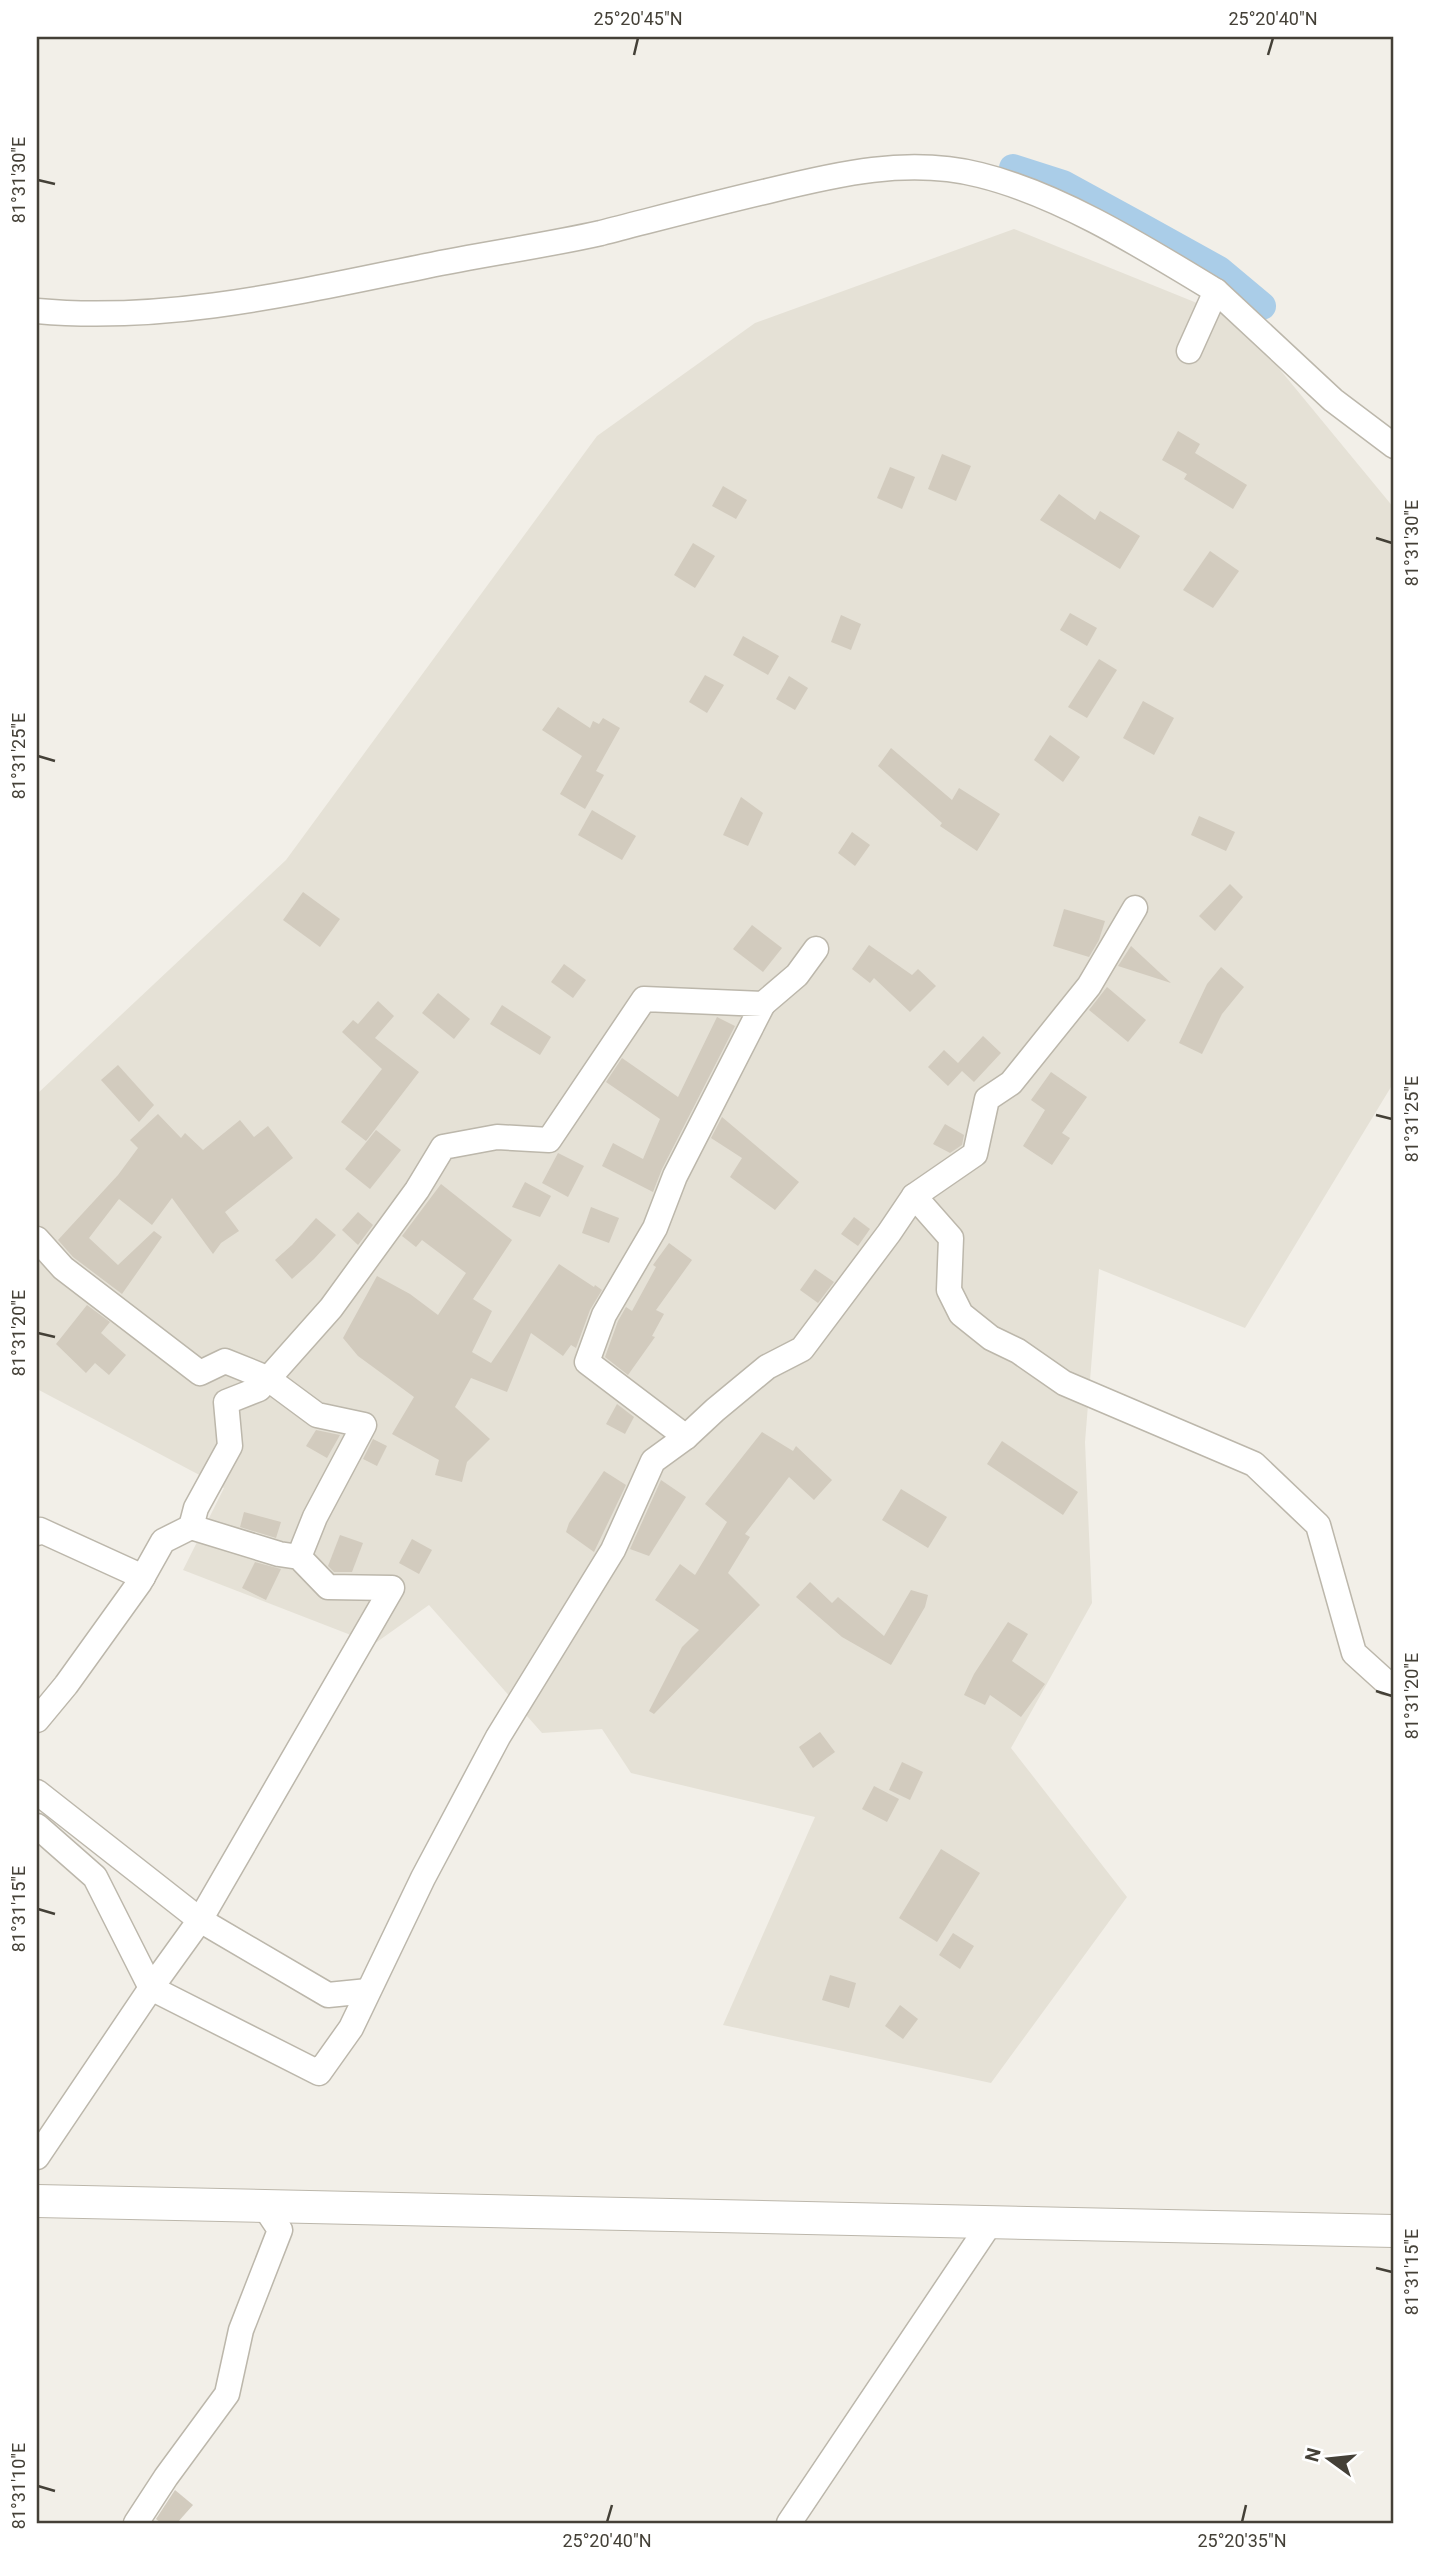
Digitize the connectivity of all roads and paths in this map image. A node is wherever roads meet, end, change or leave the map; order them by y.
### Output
1 (1216, 291) junction
2 (37, 311) edge
3 (1189, 351) dead end
4 (1394, 446) edge
5 (1135, 908) dead end
6 (816, 949) dead end
7 (764, 1004) junction
8 (914, 1196) junction
9 (37, 1238) edge
10 (267, 1378) junction
11 (686, 1437) junction
12 (191, 1527) junction
13 (37, 1534) edge
14 (299, 1557) junction
15 (143, 1577) junction
16 (1394, 1682) edge
17 (37, 1720) edge
18 (37, 1792) edge
19 (37, 1826) edge
20 (200, 1920) junction
21 (151, 1988) junction
22 (368, 1991) junction
23 (37, 2157) edge
24 (37, 2201) edge
25 (264, 2206) junction
26 (991, 2222) junction
27 (1394, 2231) edge
28 (139, 2522) edge
29 (789, 2523) edge

1 - 2 street
1 - 3 street
1 - 4 street
5 - 8 street
6 - 7 street
7 - 10 street
7 - 11 street
8 - 11 street
8 - 16 street
9 - 10 street
10 - 12 street
10 - 14 street
11 - 22 street
12 - 14 street
12 - 15 street
13 - 15 street
14 - 20 street
15 - 17 street
18 - 20 street
19 - 21 street
20 - 21 street
20 - 22 street
21 - 22 street
21 - 23 street
24 - 25 street
25 - 26 street
25 - 28 street
26 - 27 street
26 - 29 street

